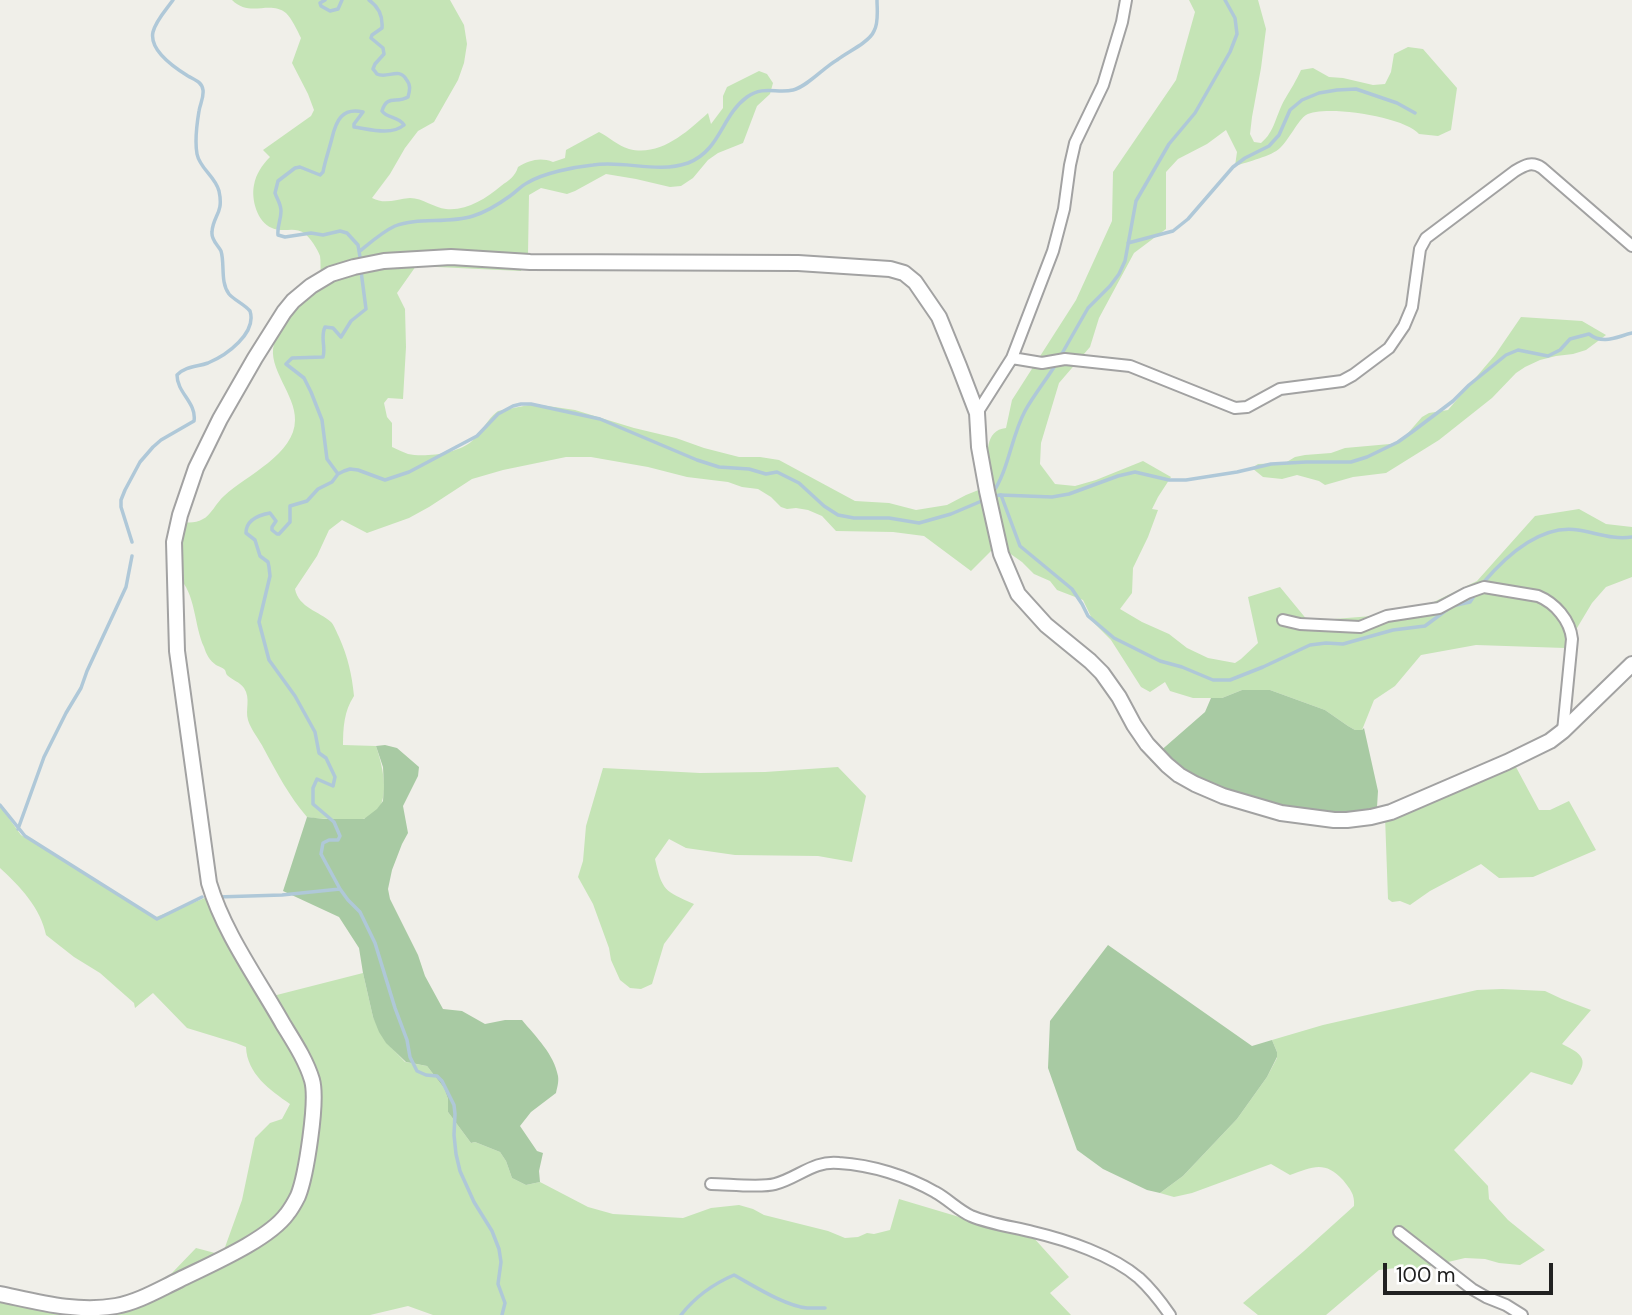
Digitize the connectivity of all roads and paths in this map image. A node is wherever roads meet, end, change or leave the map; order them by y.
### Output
1 (1126, 0) edge
2 (1632, 246) edge
3 (1012, 358) junction
4 (977, 413) junction
5 (1283, 620) dead end
6 (1632, 664) edge
7 (1563, 731) junction
8 (711, 1184) dead end
9 (1399, 1232) dead end
10 (0, 1294) edge
11 (1170, 1315) edge
12 (1522, 1315) edge

1 - 3 street
2 - 3 street
3 - 4 street
4 - 7 street
4 - 10 street
5 - 7 street
6 - 7 street
8 - 11 street
9 - 12 street

